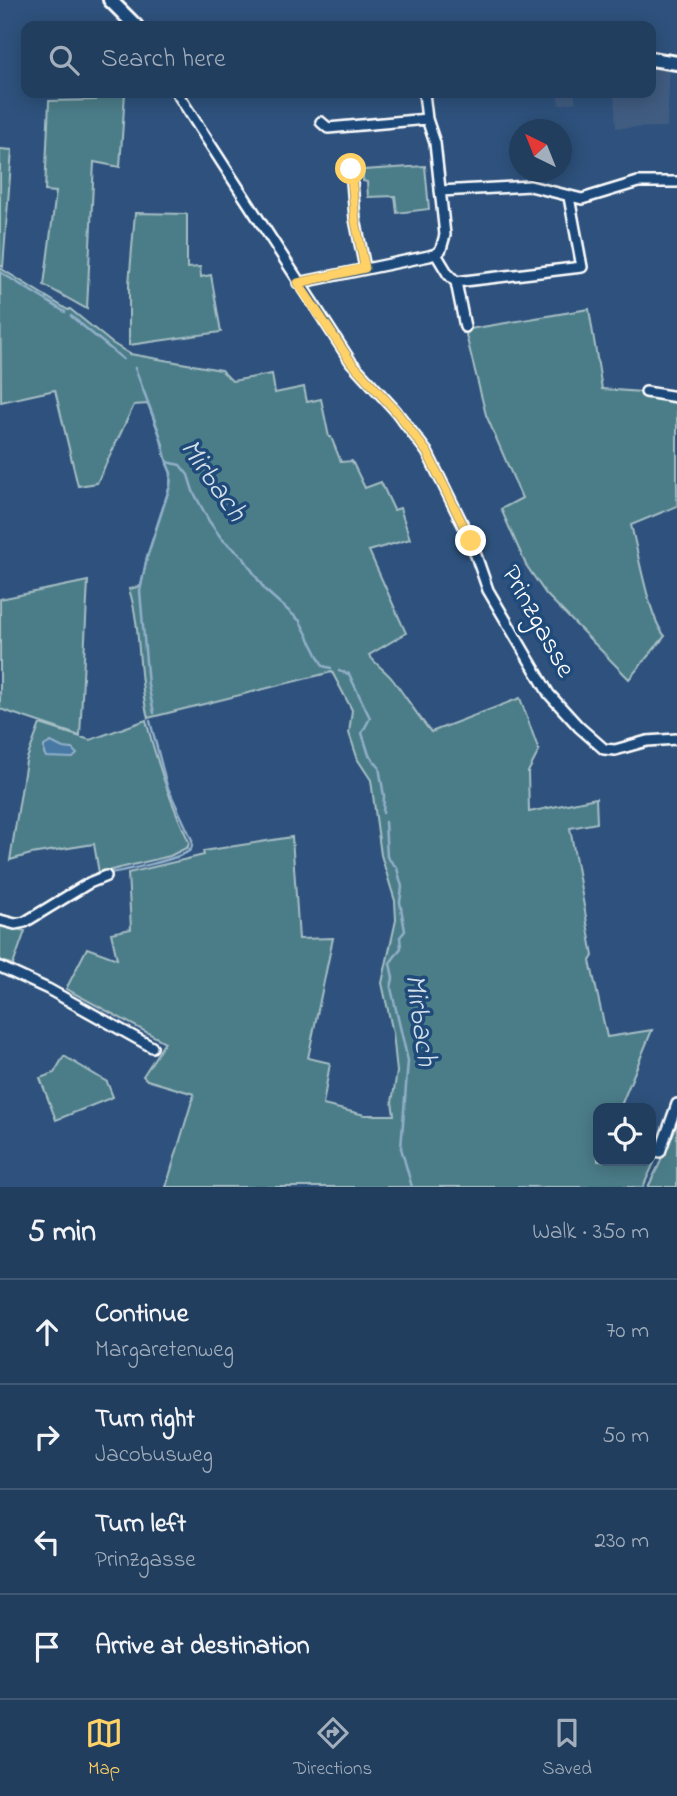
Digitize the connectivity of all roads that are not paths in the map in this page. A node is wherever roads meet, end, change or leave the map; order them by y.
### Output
1 (110, 0) edge
2 (130, 21) edge
3 (656, 60) edge
4 (677, 63) edge
5 (180, 98) edge
6 (425, 98) edge
7 (427, 119) junction
8 (321, 122) dead end
9 (351, 169) dead end
10 (677, 182) edge
11 (440, 191) junction
12 (569, 197) junction
13 (436, 254) junction
14 (365, 268) junction
15 (456, 282) junction
16 (298, 283) junction
17 (466, 327) dead end
18 (646, 393) dead end
19 (677, 397) edge
20 (677, 739) edge
21 (106, 876) dead end
22 (0, 920) edge
23 (0, 967) edge
24 (152, 1047) dead end
25 (677, 1104) edge
26 (660, 1152) dead end

1 - 2 street
3 - 4 street
5 - 16 street, Prinzgasse
6 - 7 street
7 - 8 street
7 - 11 street
9 - 14 street
10 - 12 street
11 - 12 street
11 - 13 street
12 - 15 street
13 - 14 street
13 - 15 street
14 - 16 street
15 - 17 street
16 - 20 street, Prinzgasse
18 - 19 street
21 - 22 street
23 - 24 street
25 - 26 street

